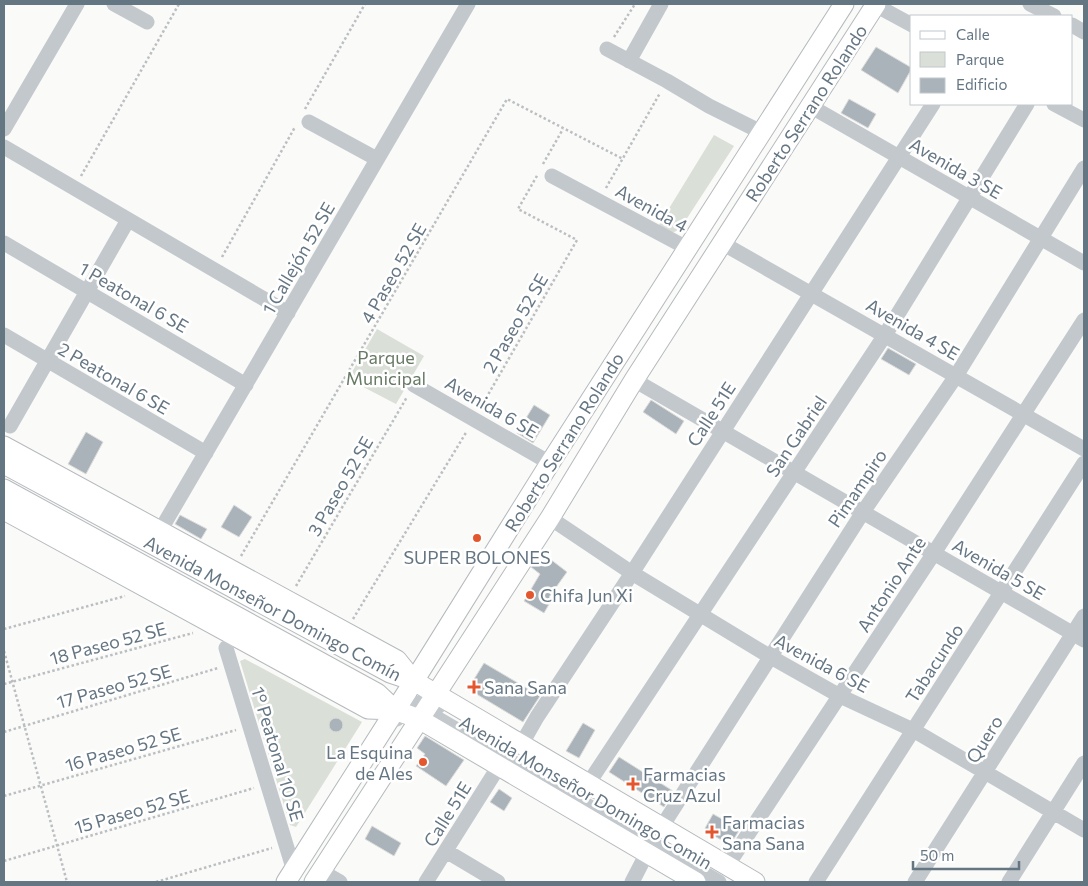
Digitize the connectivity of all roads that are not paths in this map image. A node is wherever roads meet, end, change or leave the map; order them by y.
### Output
1 (77, 4) edge
2 (114, 4) edge
3 (468, 4) edge
4 (660, 4) edge
5 (844, 4) edge
6 (875, 4) edge
7 (1030, 4) edge
8 (1052, 15) edge
9 (147, 22) dead end
10 (910, 24) edge
11 (1073, 26) edge
12 (1084, 32) edge
13 (607, 49) road end
14 (629, 62) junction
15 (932, 105) edge
16 (1026, 105) edge
17 (1056, 105) edge
18 (810, 106) junction
19 (1084, 120) edge
20 (302, 121) road end
21 (4, 129) edge
22 (761, 132) junction
23 (4, 147) edge
24 (899, 157) junction
25 (377, 160) junction
26 (1084, 168) edge
27 (552, 176) dead end
28 (970, 198) junction
29 (128, 220) junction
30 (1042, 239) junction
31 (4, 243) edge
32 (722, 243) junction
33 (686, 248) junction
34 (1084, 263) edge
35 (87, 292) junction
36 (811, 293) junction
37 (288, 313) junction
38 (1084, 320) edge
39 (4, 335) edge
40 (885, 336) junction
41 (48, 361) junction
42 (956, 376) junction
43 (634, 380) junction
44 (246, 385) junction
45 (414, 385) road end
46 (1024, 415) junction
47 (10, 426) dead end
48 (723, 431) junction
49 (4, 446) edge
50 (1084, 449) edge
51 (206, 453) junction
52 (550, 463) junction
53 (1084, 463) edge
54 (4, 464) edge
55 (794, 472) junction
56 (4, 489) edge
57 (77, 495) junction
58 (4, 510) edge
59 (863, 512) junction
60 (550, 518) junction
61 (160, 531) junction
62 (934, 553) junction
63 (110, 558) junction
64 (632, 573) junction
65 (1002, 592) junction
66 (701, 614) junction
67 (1084, 616) edge
68 (1079, 637) edge
69 (226, 648) dead end
70 (769, 656) junction
71 (414, 681) junction
72 (840, 696) junction
73 (432, 698) junction
74 (398, 711) junction
75 (418, 719) junction
76 (914, 730) junction
77 (521, 745) junction
78 (1084, 763) edge
79 (499, 766) junction
80 (985, 772) junction
81 (588, 784) junction
82 (1053, 812) junction
83 (661, 828) junction
84 (1084, 830) edge
85 (446, 852) junction
86 (647, 853) junction
87 (723, 874) edge
88 (318, 877) edge
89 (294, 880) edge
90 (340, 882) edge
91 (426, 882) edge
92 (498, 882) edge
93 (632, 882) edge
94 (696, 882) edge
95 (742, 882) edge
96 (755, 882) edge
97 (816, 882) edge
98 (915, 882) edge
99 (1009, 882) edge

1 - 21 street
2 - 9 street
3 - 25 street, 1 Callejón 52 SE
4 - 14 street
5 - 22 main road, Roberto Serrano Rolando
6 - 10 street
6 - 18 main road, Roberto Serrano Rolando
7 - 8 street
11 - 12 street
13 - 14 street
14 - 22 street
15 - 24 street, Calle 51E
16 - 28 street, San Gabriel
17 - 19 street
18 - 24 street, Avenida 3 SE
18 - 32 main road, Roberto Serrano Rolando
20 - 25 street
22 - 33 main road, Roberto Serrano Rolando
23 - 29 street
24 - 28 street, Avenida 3 SE
24 - 36 street, Calle 51E
25 - 37 street, 1 Callejón 52 SE
26 - 30 street, Pimampiro
27 - 33 street, Avenida 4
28 - 30 street, Avenida 3 SE
28 - 40 street, San Gabriel
29 - 35 street
29 - 37 street
30 - 34 street, Avenida 3 SE
30 - 42 street, Pimampiro
31 - 35 street, 1 Peatonal 6 SE
32 - 36 street, Avenida 4 SE
32 - 43 main road, Roberto Serrano Rolando
33 - 52 main road, Roberto Serrano Rolando
35 - 41 street
35 - 44 street, 1 Peatonal 6 SE
36 - 40 street, Avenida 4 SE
36 - 48 street, Calle 51E
37 - 44 street, 1 Callejón 52 SE
38 - 46 street, Antonio Ante
39 - 41 street, 2 Peatonal 6 SE
40 - 42 street, Avenida 4 SE
40 - 55 street, San Gabriel
41 - 47 street
41 - 51 street, 2 Peatonal 6 SE
42 - 46 street, Avenida 4 SE
42 - 59 street, Pimampiro
43 - 48 street, Avenida 5 SE
43 - 60 main road, Roberto Serrano Rolando
44 - 51 street, 1 Callejón 52 SE
45 - 52 street, Avenida 6 SE
46 - 50 street, Avenida 4 SE
46 - 62 street, Antonio Ante
48 - 55 street, Avenida 5 SE
48 - 64 street, Calle 51E
49 - 57 main road, Avenida Monseñor Domingo Comín
51 - 61 street, 1 Callejón 52 SE
52 - 71 main road, Roberto Serrano Rolando
53 - 65 street, Tabacundo
54 - 57 main road, Avenida Monseñor Domingo Comín
55 - 59 street, Avenida 5 SE
55 - 66 street, San Gabriel
56 - 63 main road, Avenida Monseñor Domingo Comín
57 - 61 main road, Avenida Monseñor Domingo Comín
57 - 71 main road, Avenida Monseñor Domingo Comín
58 - 63 main road, Avenida Monseñor Domingo Comín
59 - 62 street, Avenida 5 SE
59 - 70 street, Pimampiro
60 - 64 street, Avenida 6 SE
60 - 73 main road, Roberto Serrano Rolando
61 - 71 main road, Avenida Monseñor Domingo Comín
62 - 65 street, Avenida 5 SE
62 - 72 street, Antonio Ante
63 - 74 main road, Avenida Monseñor Domingo Comín
63 - 74 main road, Avenida Monseñor Domingo Comín
64 - 66 street, Avenida 6 SE
64 - 77 street, Calle 51E
65 - 68 street, Avenida 5 SE
65 - 76 street, Tabacundo
66 - 70 street, Avenida 6 SE
66 - 81 street, San Gabriel
67 - 68 street, Quero
68 - 80 street, Quero
69 - 89 street, 1° Peatonal 10 SE
70 - 72 street, Avenida 6 SE
70 - 83 street, Pimampiro
71 - 73 main road, Avenida Monseñor Domingo Comin
71 - 74 main road, Roberto Serrano Rolando
72 - 76 street, Avenida 6 SE
72 - 87 street, Antonio Ante
73 - 74 street
73 - 75 main road, Roberto Serrano Rolando
73 - 77 main road, Avenida Monseñor Domingo Comin
73 - 95 street, Avenida Monseñor Domingo Comin
74 - 75 main road, Avenida Monseñor Domingo Comin
74 - 89 main road, Roberto Serrano Rolando
75 - 79 main road, Avenida Monseñor Domingo Comin
75 - 87 street, Avenida Monseñor Domingo Comin
75 - 88 main road, Roberto Serrano Rolando
75 - 89 street, Roberto Serrano Rolando
76 - 80 street, Avenida 6 SE
76 - 97 street, Tabacundo
77 - 81 main road, Avenida Monseñor Domingo Comin
78 - 82 street
79 - 85 street, Calle 51E
79 - 86 main road, Avenida Monseñor Domingo Comin
80 - 82 street, Avenida 6 SE
80 - 98 street, Quero
81 - 83 main road, Avenida Monseñor Domingo Comin
82 - 84 street, Avenida 6 SE
82 - 99 street
83 - 87 main road, Avenida Monseñor Domingo Comin
85 - 91 street, Calle 51E
85 - 92 street
86 - 93 street
86 - 94 main road, Avenida Monseñor Domingo Comin
87 - 96 main road, Avenida Monseñor Domingo Comin
88 - 90 street

